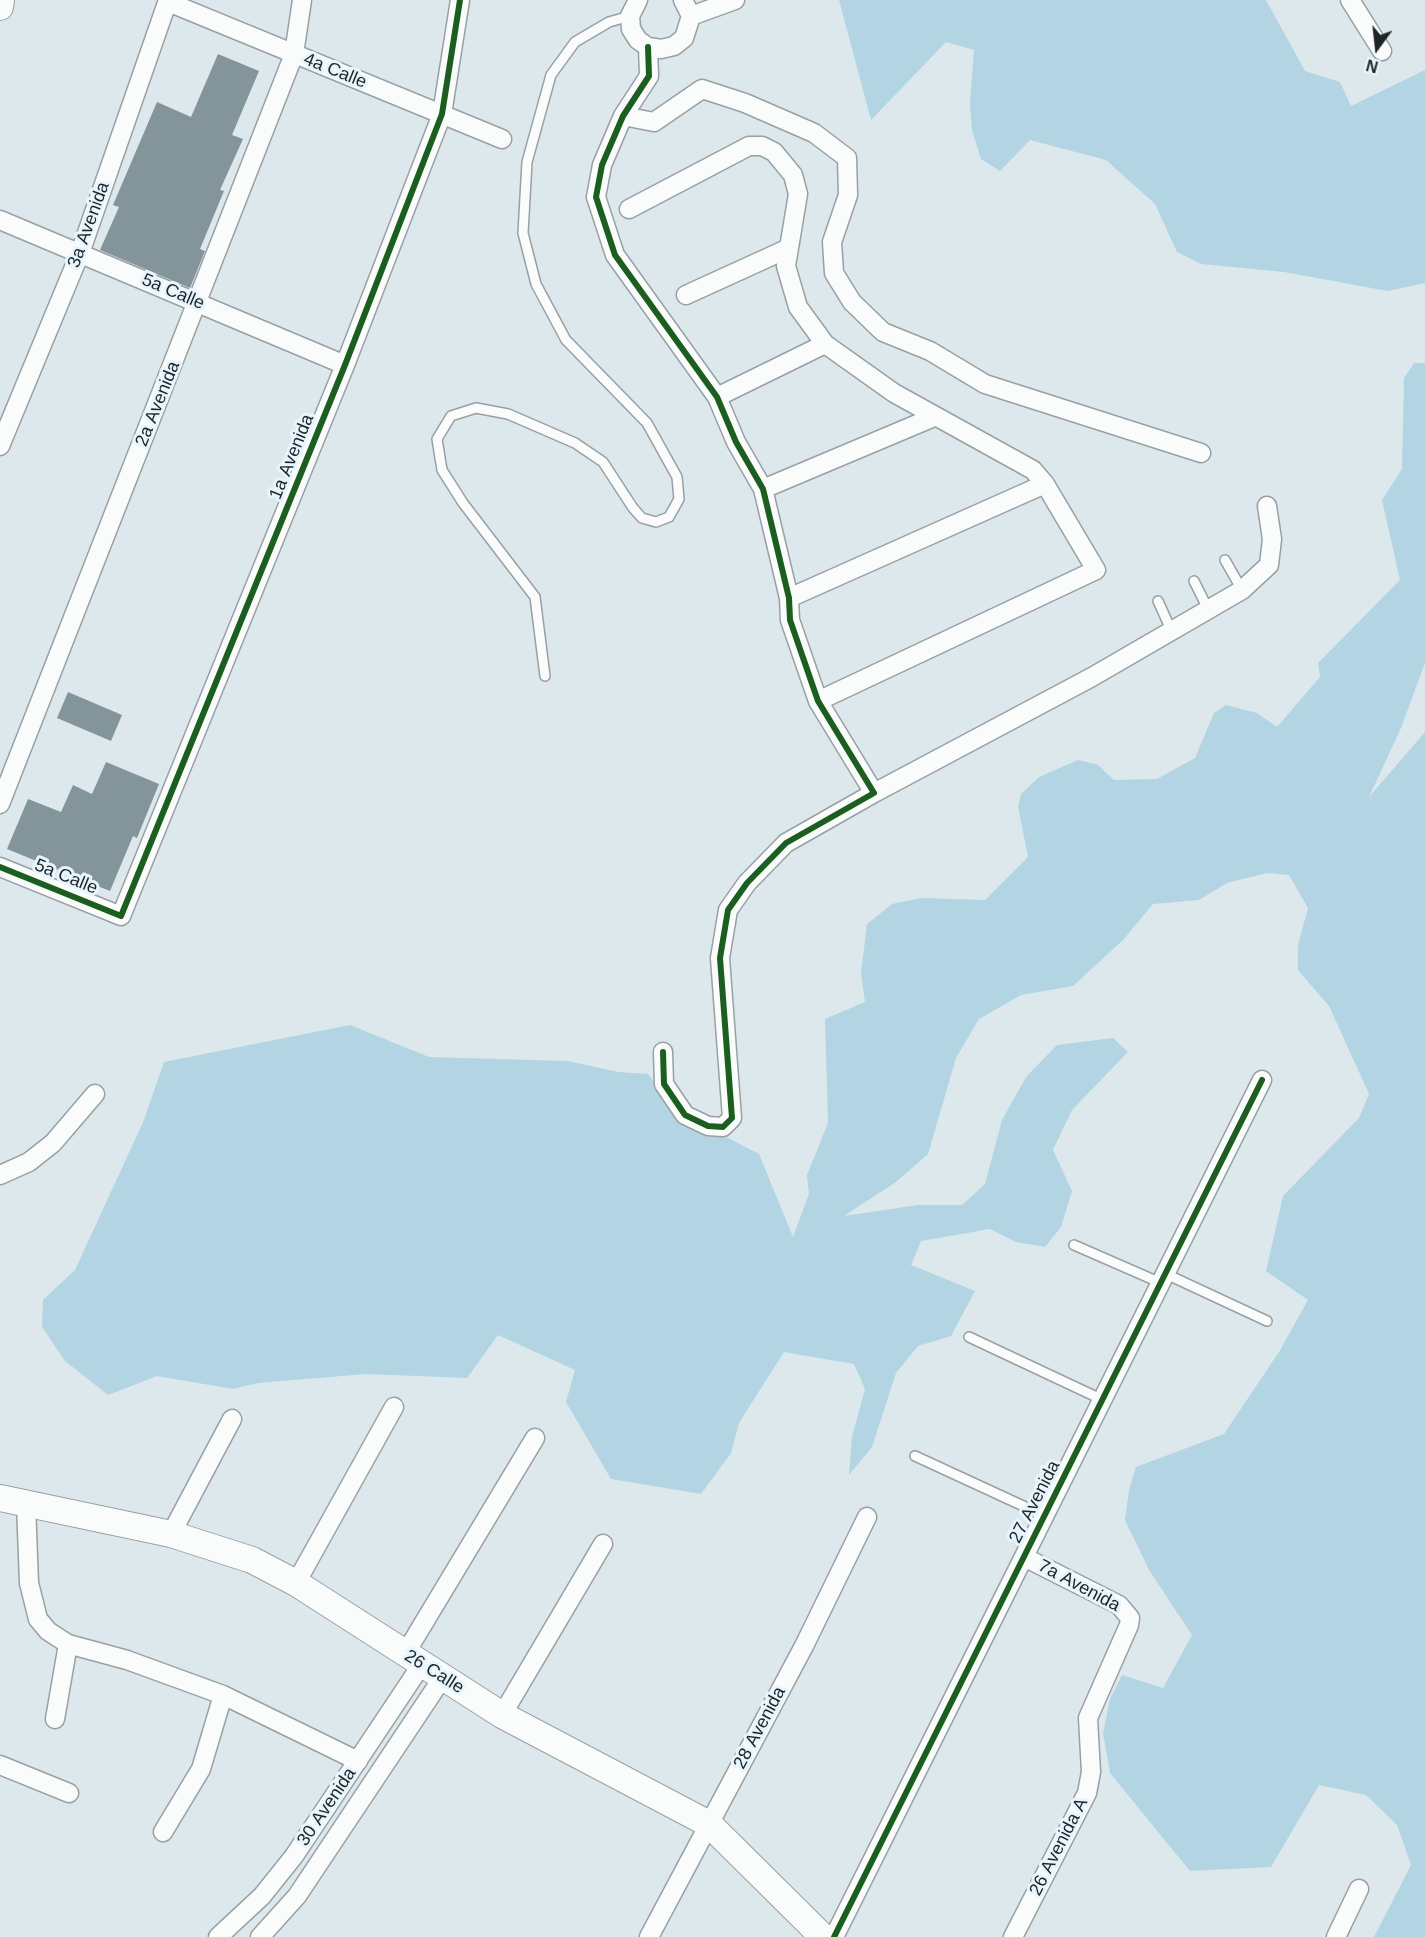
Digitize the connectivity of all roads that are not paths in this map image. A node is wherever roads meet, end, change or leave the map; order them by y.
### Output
1 (1, 0) edge
2 (302, 0) edge
3 (460, 0) edge
4 (735, 0) edge
5 (1350, 0) edge
6 (168, 1) edge
7 (0, 7) edge
8 (634, 8) edge
9 (687, 8) edge
10 (648, 47) junction
11 (1382, 51) dead end
12 (294, 54) junction
13 (442, 114) junction
14 (623, 116) junction
15 (502, 139) dead end
16 (629, 209) dead end
17 (0, 220) edge
18 (789, 248) junction
19 (80, 253) junction
20 (686, 295) dead end
21 (199, 303) junction
22 (825, 344) junction
23 (345, 365) junction
24 (717, 397) junction
25 (934, 417) junction
26 (0, 446) edge
27 (1201, 453) dead end
28 (1045, 484) junction
29 (763, 489) junction
30 (1267, 506) dead end
31 (1225, 560) dead end
32 (1194, 581) dead end
33 (1242, 590) junction
34 (789, 598) junction
35 (1158, 601) dead end
36 (1209, 611) junction
37 (1172, 632) junction
38 (545, 676) dead end
39 (818, 701) junction
40 (874, 793) junction
41 (0, 804) edge
42 (0, 867) edge
43 (121, 916) joint
44 (663, 1052) dead end
45 (1262, 1080) dead end
46 (94, 1094) dead end
47 (0, 1175) edge
48 (1074, 1245) dead end
49 (1163, 1278) junction
50 (1267, 1322) dead end
51 (969, 1337) dead end
52 (1103, 1400) junction
53 (394, 1407) dead end
54 (232, 1419) dead end
55 (535, 1437) dead end
56 (915, 1456) dead end
57 (0, 1498) edge
58 (26, 1504) junction
59 (1045, 1516) junction
60 (867, 1517) dead end
61 (171, 1534) junction
62 (603, 1544) dead end
63 (1024, 1557) junction
64 (296, 1584) junction
65 (1130, 1618) joint
66 (68, 1644) junction
67 (413, 1659) junction
68 (443, 1677) junction
69 (223, 1695) junction
70 (502, 1715) junction
71 (55, 1719) dead end
72 (358, 1761) junction
73 (0, 1765) edge
74 (69, 1793) dead end
75 (709, 1824) junction
76 (164, 1832) dead end
77 (1359, 1889) dead end
78 (218, 1937) edge
79 (260, 1937) edge
80 (649, 1937) edge
81 (823, 1937) edge
82 (834, 1937) edge
83 (1013, 1937) edge
84 (1336, 1937) edge

1 - 7 street
2 - 12 street, 2a Avenida
3 - 13 street, 1a Avenida
4 - 9 street
5 - 11 street
6 - 12 street, 4a Calle
6 - 19 street, 3a Avenida
8 - 10 street
8 - 38 lane
9 - 10 street
10 - 14 street
12 - 13 street, 4a Calle
12 - 21 street, 2a Avenida
13 - 15 street, 4a Calle
13 - 23 street, 1a Avenida
14 - 24 street
14 - 27 street
16 - 18 street
17 - 19 street, 5a Calle
18 - 20 street
18 - 22 street
19 - 21 street, 5a Calle
19 - 26 street, 3a Avenida
21 - 23 street, 5a Calle
21 - 41 street, 2a Avenida
22 - 24 street
22 - 25 street
23 - 43 street, 1a Avenida
24 - 29 street
25 - 28 street
25 - 29 street
28 - 34 street
28 - 39 street
29 - 34 street
30 - 33 street
31 - 33 lane
32 - 36 lane
33 - 36 street
34 - 39 street
35 - 37 lane
36 - 37 street
37 - 40 street
39 - 40 street
40 - 44 street
42 - 43 street, 5a Calle
45 - 49 street, 27 Avenida
46 - 47 street
48 - 49 lane
49 - 50 lane
49 - 52 street, 27 Avenida
51 - 52 lane
52 - 59 street, 27 Avenida
53 - 64 street
54 - 61 street
55 - 67 street, 30 Avenida
56 - 59 lane
57 - 58 street, 26 Calle
58 - 61 street, 26 Calle
58 - 66 street
59 - 63 street, 27 Avenida
60 - 75 street, 28 Avenida
61 - 64 street, 26 Calle
62 - 70 street
63 - 65 street, 7a Avenida
63 - 82 street, 27 Avenida
64 - 67 street, 26 Calle
65 - 83 street, 26 Avenida A
66 - 69 street
66 - 71 street
67 - 68 street, 26 Calle
67 - 72 street, 30 Avenida
68 - 70 street, 26 Calle
68 - 79 street, 30 Avenida
69 - 72 street
69 - 76 street
70 - 75 street, 26 Calle
72 - 78 street, 30 Avenida
73 - 74 street
75 - 80 street, 28 Avenida
75 - 81 street, 26 Calle
77 - 84 street

